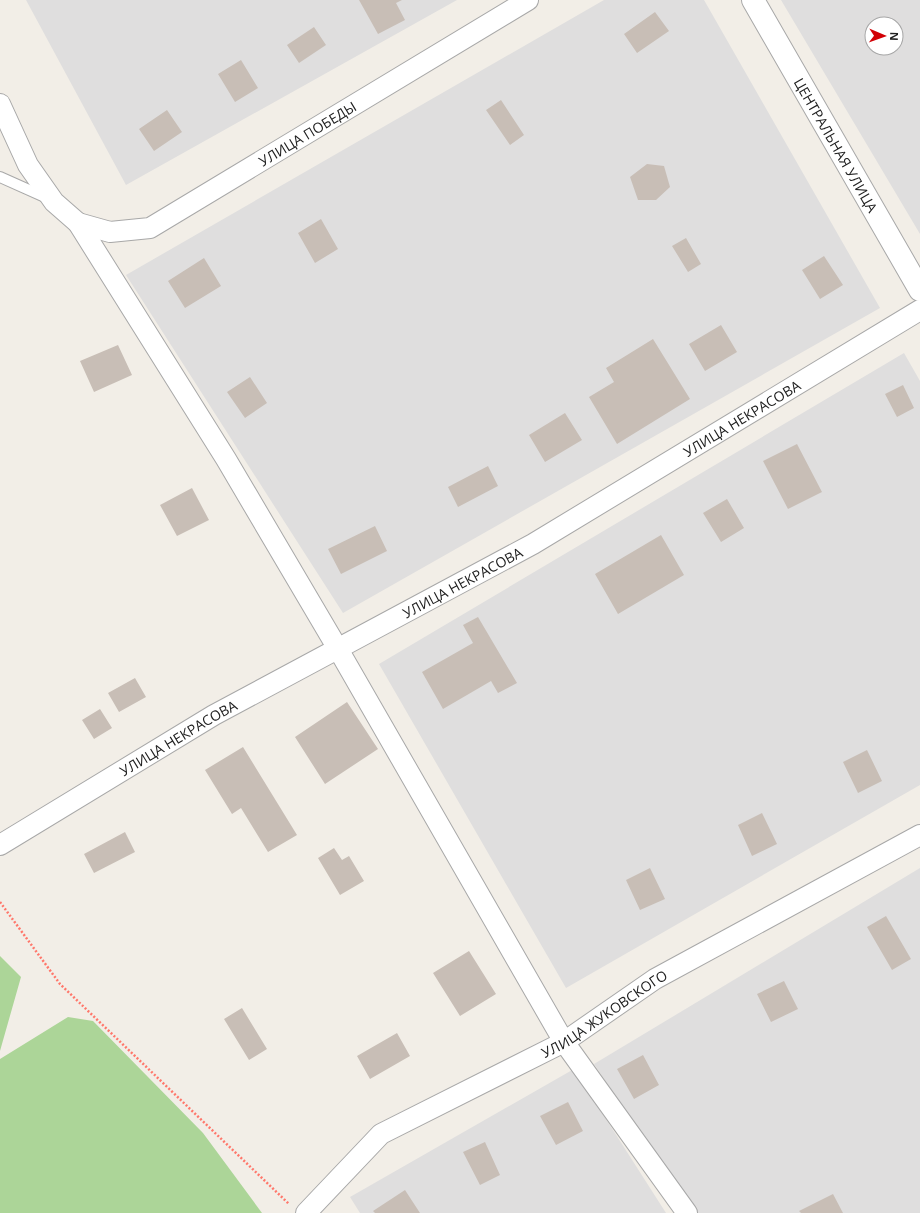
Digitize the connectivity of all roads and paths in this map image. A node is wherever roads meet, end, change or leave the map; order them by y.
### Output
1 (528, 0) edge
2 (753, 0) edge
3 (0, 104) edge
4 (0, 177) edge
5 (54, 202) junction
6 (78, 223) junction
7 (920, 290) edge
8 (920, 310) edge
9 (338, 649) junction
10 (920, 835) edge
11 (0, 845) edge
12 (0, 902) edge
13 (564, 1042) junction
14 (300, 1210) edge
15 (687, 1213) edge

1 - 6 street, УЛИЦА ПОБЕДЫ
2 - 7 street, ЦЕНТРАЛЬНАЯ УЛИЦА
3 - 5 street
4 - 5 lane
5 - 6 street
6 - 9 street
8 - 9 street, УЛИЦА НЕКРАСОВА
9 - 11 street, УЛИЦА НЕКРАСОВА
9 - 13 street
10 - 13 street, УЛИЦА ЖУКОВСКОГО
12 - 14 path
13 - 14 street, УЛИЦА ЖУКОВСКОГО
13 - 15 street

